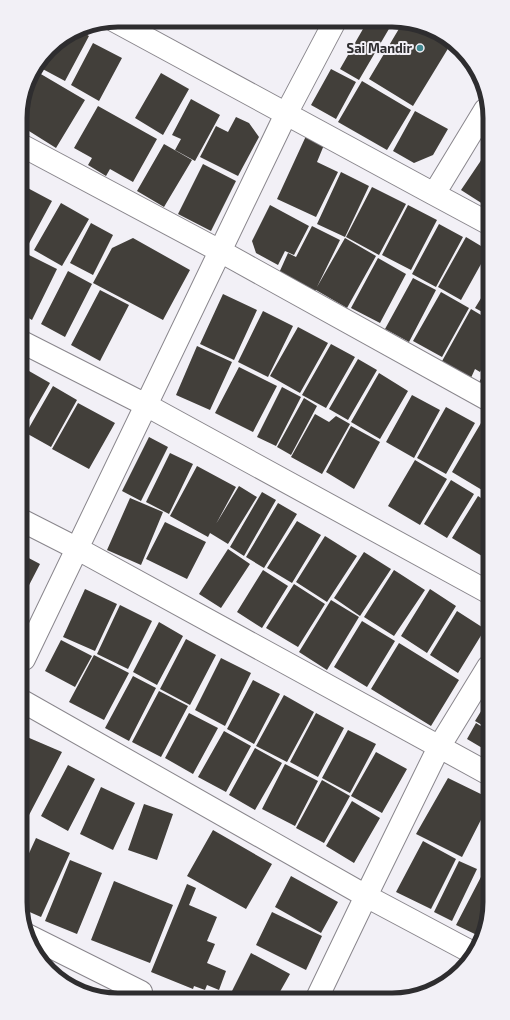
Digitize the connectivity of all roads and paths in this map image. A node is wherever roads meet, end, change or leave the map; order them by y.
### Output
1 (126, 27) edge
2 (333, 27) edge
3 (483, 113) edge
4 (286, 114) junction
5 (27, 148) edge
6 (434, 194) junction
7 (483, 220) edge
8 (220, 251) junction
9 (27, 345) edge
10 (483, 397) edge
11 (146, 405) junction
12 (27, 523) edge
13 (78, 548) junction
14 (483, 589) edge
15 (27, 653) edge
16 (483, 675) edge
17 (27, 704) edge
18 (439, 747) junction
19 (483, 771) edge
20 (366, 896) junction
21 (35, 939) edge
22 (468, 951) edge
23 (139, 993) edge
24 (319, 993) edge

1 - 4 street
2 - 4 street
3 - 6 street
4 - 6 street
4 - 8 street
5 - 8 street
6 - 7 street
8 - 10 street
8 - 11 street
9 - 11 street
11 - 13 street
11 - 14 street
12 - 13 street
13 - 15 street
13 - 18 street
16 - 18 street
17 - 20 street
18 - 19 street
18 - 20 street
20 - 22 street
20 - 24 street
21 - 23 street

